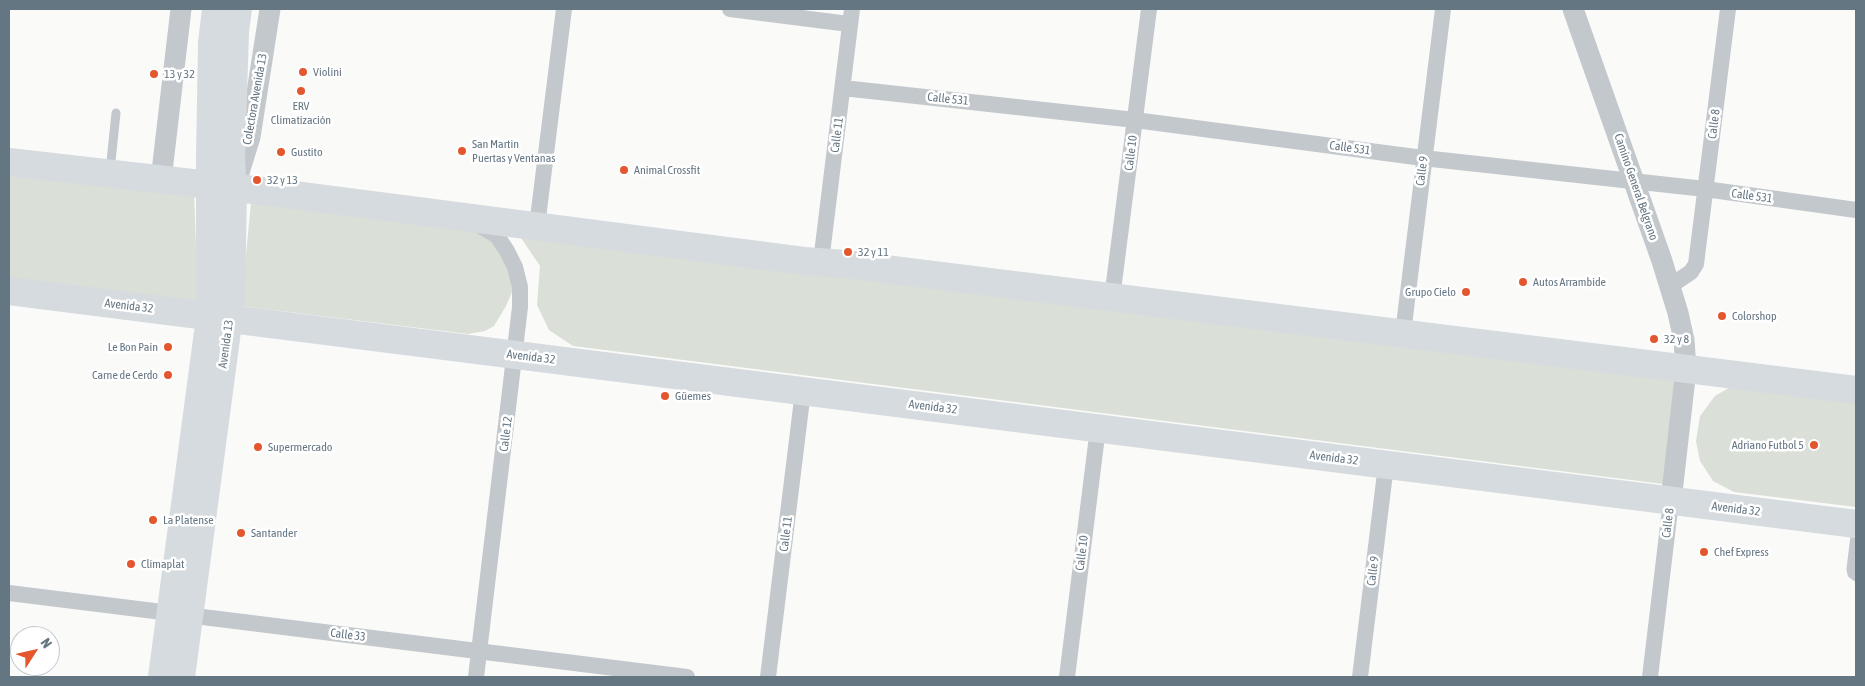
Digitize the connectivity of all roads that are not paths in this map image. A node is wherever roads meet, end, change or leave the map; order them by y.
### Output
1 (181, 9) edge
2 (214, 9) edge
3 (239, 9) edge
4 (270, 9) edge
5 (564, 9) edge
6 (730, 9) edge
7 (1149, 9) edge
8 (1443, 9) edge
9 (1573, 9) edge
10 (1728, 9) edge
11 (851, 16) edge
12 (843, 88) junction
13 (116, 113) dead end
14 (1135, 120) junction
15 (1423, 158) junction
16 (9, 162) edge
17 (110, 174) junction
18 (161, 180) junction
19 (1633, 182) junction
20 (221, 187) junction
21 (1705, 189) junction
22 (1856, 210) edge
23 (461, 217) junction
24 (537, 226) junction
25 (821, 262) junction
26 (1670, 286) junction
27 (9, 291) edge
28 (1112, 298) junction
29 (220, 318) junction
30 (1403, 332) junction
31 (516, 355) junction
32 (1686, 369) junction
33 (1856, 390) edge
34 (803, 391) junction
35 (1098, 428) junction
36 (1386, 465) junction
37 (1671, 501) junction
38 (1856, 525) edge
39 (1856, 577) edge
40 (9, 593) edge
41 (180, 614) junction
42 (479, 651) junction
43 (161, 677) edge
44 (182, 677) edge
45 (476, 677) edge
46 (687, 677) edge
47 (768, 677) edge
48 (1067, 677) edge
49 (1360, 677) edge
50 (1650, 677) edge

1 - 18 street
2 - 20 main road, Avenida 13
3 - 20 main road, Avenida 13
4 - 20 street, Colectora Avenida 13
5 - 24 street
6 - 11 street
7 - 14 street, Calle 10
8 - 15 street, Calle 9
9 - 19 street, Camino General Belgrano
10 - 21 street, Calle 8
11 - 12 street, Calle 11
12 - 14 street, Calle 531
12 - 25 street, Calle 11
13 - 17 lane
14 - 15 street, Calle 531
14 - 28 street, Calle 10
15 - 19 street, Calle 531
15 - 30 street, Calle 9
16 - 17 highway
17 - 18 highway
18 - 20 highway
19 - 21 street, Calle 531
19 - 26 street, Camino General Belgrano
20 - 23 highway
20 - 29 main road, Avenida 13
21 - 22 street, Calle 531
21 - 26 street, Calle 8
23 - 24 highway
23 - 31 street, Calle 12
24 - 25 highway
25 - 28 highway
26 - 32 street, Camino General Belgrano
27 - 29 highway, Avenida 32
28 - 30 highway
29 - 31 highway, Avenida 32
29 - 41 main road, Avenida 13
30 - 32 highway
31 - 34 highway, Avenida 32
31 - 42 street, Calle 12
32 - 33 highway
32 - 37 street, Calle 8
34 - 35 highway, Avenida 32
34 - 47 street, Calle 11
35 - 36 highway, Avenida 32
35 - 48 street, Calle 10
36 - 37 highway, Avenida 32
36 - 49 street, Calle 9
37 - 38 highway, Avenida 32
37 - 50 street, Calle 8
38 - 39 lane
40 - 41 street, Calle 33
41 - 42 street, Calle 33
41 - 43 main road, Avenida 13
41 - 44 main road, Avenida 13
42 - 45 street, Calle 12
42 - 46 street, Calle 33

